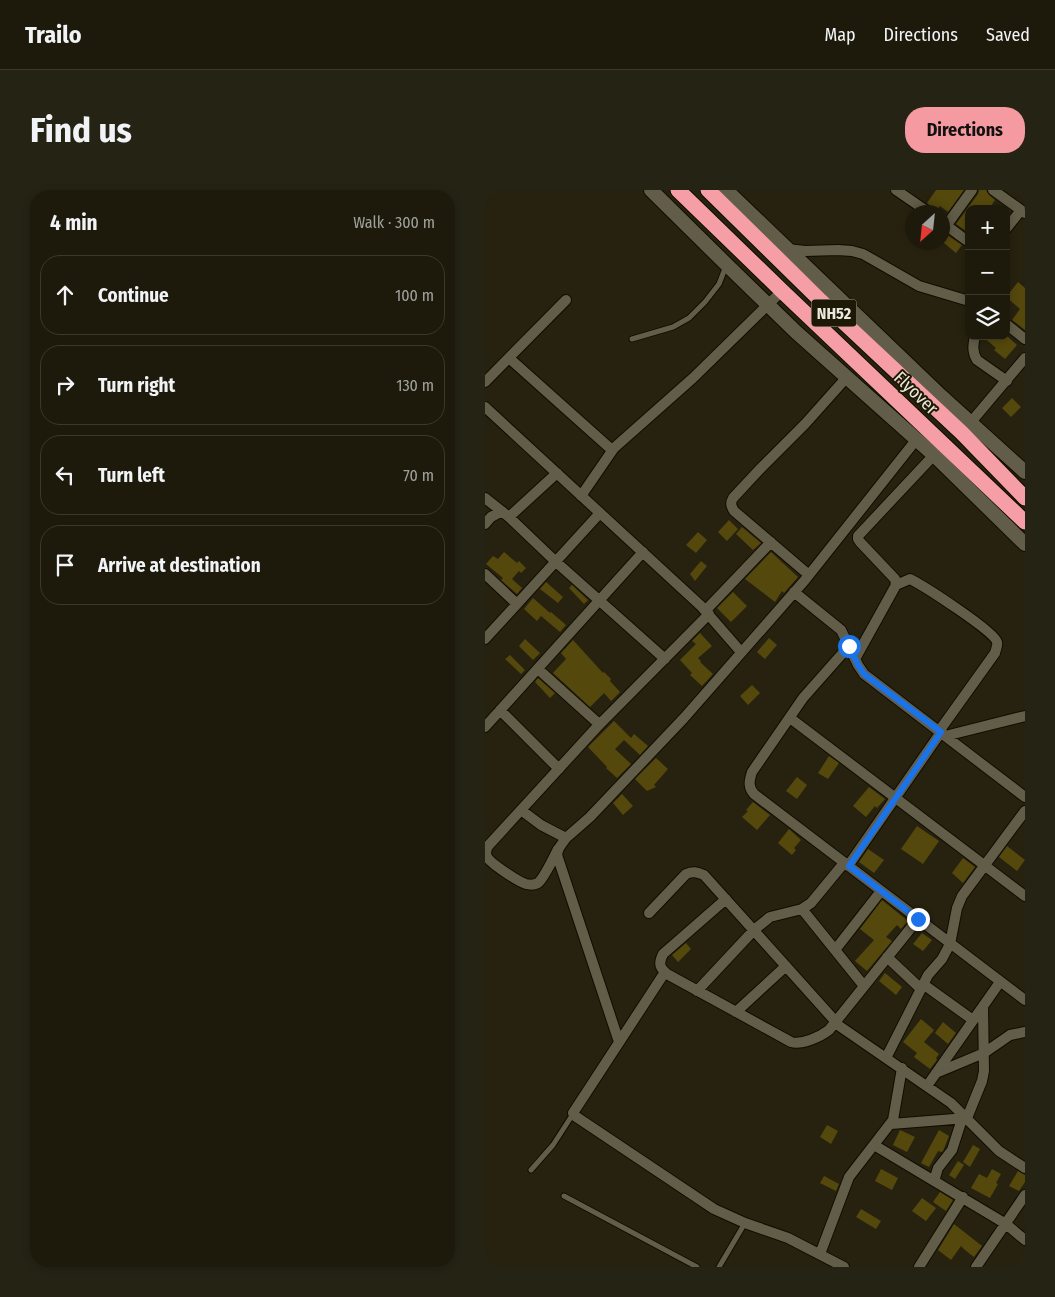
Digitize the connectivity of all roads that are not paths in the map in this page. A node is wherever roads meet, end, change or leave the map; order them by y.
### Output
1 (651, 190) edge
2 (679, 190) edge
3 (708, 190) edge
4 (726, 190) edge
5 (896, 190) edge
6 (972, 190) edge
7 (993, 190) edge
8 (917, 205) edge
9 (1023, 211) edge
10 (950, 219) edge
11 (1010, 225) edge
12 (950, 229) edge
13 (965, 239) edge
14 (787, 248) junction
15 (727, 266) junction
16 (782, 291) junction
17 (566, 300) dead end
18 (965, 300) edge
19 (769, 304) junction
20 (1010, 327) edge
21 (1025, 338) edge
22 (633, 339) dead end
23 (974, 340) edge
24 (509, 358) junction
25 (1025, 358) edge
26 (847, 377) junction
27 (1007, 381) junction
28 (485, 382) edge
29 (485, 408) edge
30 (967, 428) junction
31 (916, 440) junction
32 (612, 450) junction
33 (934, 455) junction
34 (1025, 472) edge
35 (557, 473) junction
36 (581, 496) junction
37 (485, 498) edge
38 (1025, 498) edge
39 (600, 512) junction
40 (505, 514) junction
41 (1025, 522) edge
42 (485, 524) edge
43 (771, 542) junction
44 (1025, 544) edge
45 (643, 552) junction
46 (555, 561) junction
47 (485, 574) edge
48 (809, 575) junction
49 (896, 585) junction
50 (794, 592) junction
51 (600, 600) junction
52 (517, 604) junction
53 (708, 612) junction
54 (485, 639) edge
55 (849, 646) junction
56 (741, 652) junction
57 (665, 659) junction
58 (855, 659) junction
59 (538, 669) junction
60 (500, 710) junction
61 (1025, 716) edge
62 (790, 718) junction
63 (599, 724) junction
64 (485, 727) edge
65 (943, 734) junction
66 (559, 769) junction
67 (1025, 797) edge
68 (895, 798) junction
69 (521, 810) junction
70 (1025, 811) edge
71 (566, 838) junction
72 (559, 848) junction
73 (486, 849) edge
74 (846, 865) junction
75 (985, 866) junction
76 (881, 892) junction
77 (1025, 896) edge
78 (726, 899) junction
79 (803, 909) junction
80 (649, 913) dead end
81 (918, 919) junction
82 (754, 930) junction
83 (950, 944) junction
84 (835, 950) junction
85 (887, 957) junction
86 (786, 966) junction
87 (665, 972) junction
88 (1000, 982) junction
89 (864, 986) junction
90 (922, 987) junction
91 (697, 991) junction
92 (1025, 1000) edge
93 (983, 1006) junction
94 (735, 1012) junction
95 (973, 1020) junction
96 (835, 1022) junction
97 (1025, 1032) edge
98 (619, 1042) junction
99 (984, 1052) junction
100 (886, 1058) junction
101 (901, 1068) junction
102 (935, 1074) junction
103 (927, 1086) junction
104 (573, 1113) junction
105 (964, 1119) junction
106 (891, 1124) junction
107 (874, 1146) junction
108 (1025, 1168) edge
109 (531, 1170) dead end
110 (934, 1181) junction
111 (564, 1196) dead end
112 (1025, 1196) edge
113 (963, 1198) junction
114 (745, 1223) junction
115 (1006, 1224) junction
116 (1025, 1240) edge
117 (820, 1254) junction
118 (697, 1267) edge
119 (719, 1267) edge
120 (844, 1267) edge
121 (919, 1267) edge
122 (977, 1267) edge

1 - 15 main road
2 - 16 highway, NH52
3 - 30 highway, NH52
4 - 14 main road
5 - 8 street
6 - 10 street
7 - 9 street
9 - 11 street
12 - 13 street
14 - 18 street
14 - 30 main road
15 - 19 main road
15 - 22 lane
16 - 19 street
16 - 41 highway, Flyover / NH52
17 - 24 street
19 - 26 main road
19 - 32 street
20 - 21 street
23 - 27 street
24 - 28 street
24 - 32 street
25 - 27 street
26 - 31 main road
26 - 43 street
27 - 30 street
29 - 35 street
30 - 34 main road
30 - 38 highway, NH52
31 - 33 main road
31 - 48 street
32 - 36 street
33 - 44 main road
33 - 49 street
35 - 36 street
35 - 40 street
36 - 39 street
37 - 40 street
39 - 45 street
39 - 46 street
40 - 42 street
40 - 46 street
43 - 48 street
43 - 53 street
45 - 51 street
45 - 53 street
46 - 51 street
46 - 52 street
47 - 52 street
48 - 50 street
49 - 58 street
49 - 65 street
50 - 55 street
50 - 56 street
51 - 57 street
51 - 59 street
52 - 54 street
53 - 56 street
53 - 57 street
55 - 58 street
55 - 62 street
56 - 71 street
57 - 63 street
58 - 65 street
59 - 60 street
59 - 63 street
60 - 64 street
60 - 66 street
61 - 65 street
62 - 68 street
62 - 74 street
63 - 66 street
65 - 67 street
65 - 68 street
66 - 69 street
68 - 74 street
68 - 75 street
69 - 71 street
69 - 73 street
70 - 75 street
71 - 72 street
72 - 73 street
72 - 98 street
74 - 76 street
74 - 79 street
75 - 77 street
75 - 83 street
76 - 81 street
76 - 84 street
78 - 80 street
78 - 82 street
78 - 87 street
79 - 82 street
79 - 84 street
81 - 83 street
81 - 85 street
82 - 86 street
82 - 91 street
83 - 88 street
83 - 90 street
84 - 89 street
85 - 89 street
85 - 90 street
86 - 94 street
86 - 96 street
87 - 91 street
87 - 98 street
88 - 92 street
88 - 93 street
89 - 96 street
90 - 95 street
90 - 100 street
91 - 94 street
93 - 95 street
93 - 99 street
94 - 96 street
95 - 102 street
96 - 100 street
97 - 99 street
98 - 104 street
99 - 102 street
99 - 105 street
100 - 101 street
101 - 103 street
101 - 106 street
102 - 103 street
103 - 105 street
104 - 109 lane
104 - 114 street
105 - 106 street
105 - 108 street
105 - 110 street
106 - 107 street
107 - 110 street
107 - 117 street
110 - 113 street
111 - 118 lane
112 - 115 street
113 - 115 street
113 - 121 street
114 - 117 street
114 - 119 lane
115 - 116 street
115 - 122 street
117 - 120 street

